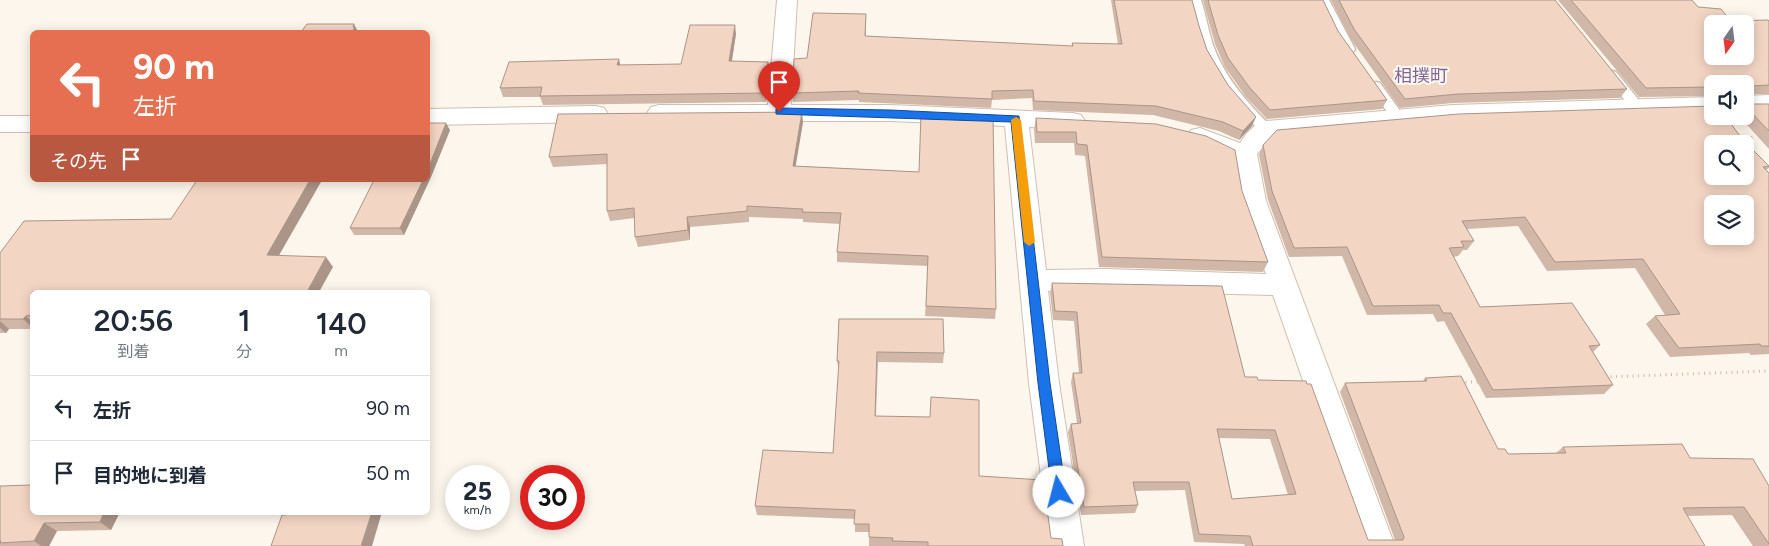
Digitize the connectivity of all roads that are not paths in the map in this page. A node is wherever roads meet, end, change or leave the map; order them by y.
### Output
1 (787, 0) edge
2 (1195, 0) edge
3 (1323, 0) edge
4 (1359, 63) edge
5 (1603, 64) edge
6 (1370, 78) edge
7 (1754, 104) edge
8 (1769, 104) edge
9 (1704, 105) edge
10 (1638, 107) junction
11 (779, 112) junction
12 (430, 117) edge
13 (1398, 118) junction
14 (1016, 119) junction
15 (1095, 122) edge
16 (0, 124) edge
17 (30, 124) edge
18 (1266, 129) junction
19 (1176, 130) edge
20 (1245, 154) junction
21 (1034, 281) junction
22 (1283, 285) junction
23 (1067, 546) edge
24 (1378, 546) edge

1 - 11 street
2 - 18 lane
3 - 4 lane
5 - 10 lane
6 - 13 lane
7 - 8 street
9 - 10 street
10 - 13 street
11 - 12 street
11 - 14 street
13 - 18 street
14 - 15 street
14 - 21 street
16 - 17 street
18 - 20 street
19 - 20 street
20 - 22 street
21 - 22 street
21 - 23 street
22 - 24 street

